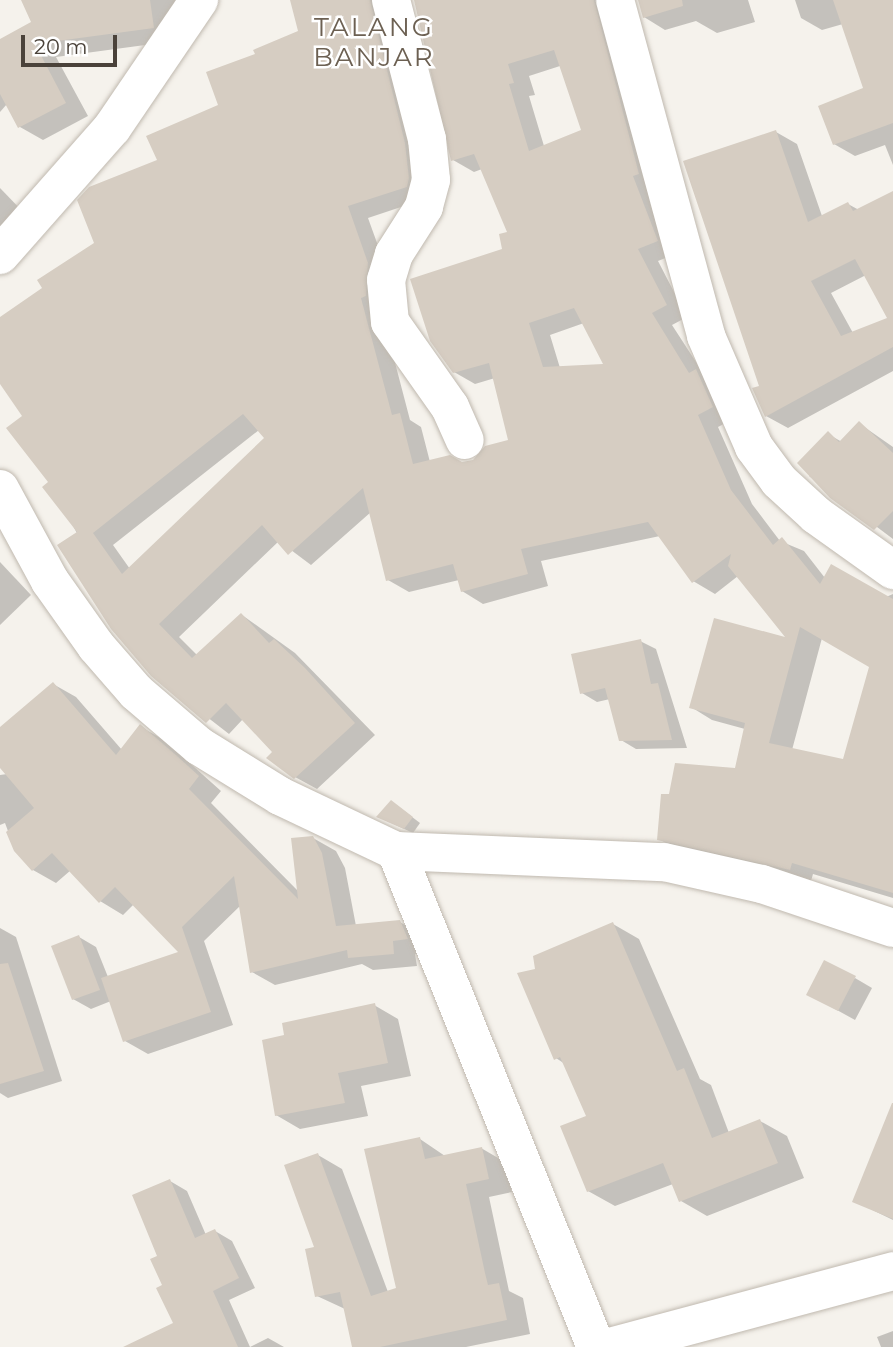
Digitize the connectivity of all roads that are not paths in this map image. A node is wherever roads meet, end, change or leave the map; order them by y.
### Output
1 (199, 0) edge
2 (391, 0) edge
3 (615, 0) edge
4 (0, 255) edge
5 (466, 440) dead end
6 (0, 489) edge
7 (893, 569) edge
8 (396, 851) junction
9 (893, 928) edge
10 (893, 1271) edge
11 (596, 1347) edge
12 (610, 1347) edge

1 - 4 street
2 - 5 street
3 - 7 street
6 - 8 street
8 - 9 street
8 - 11 street
10 - 12 street

